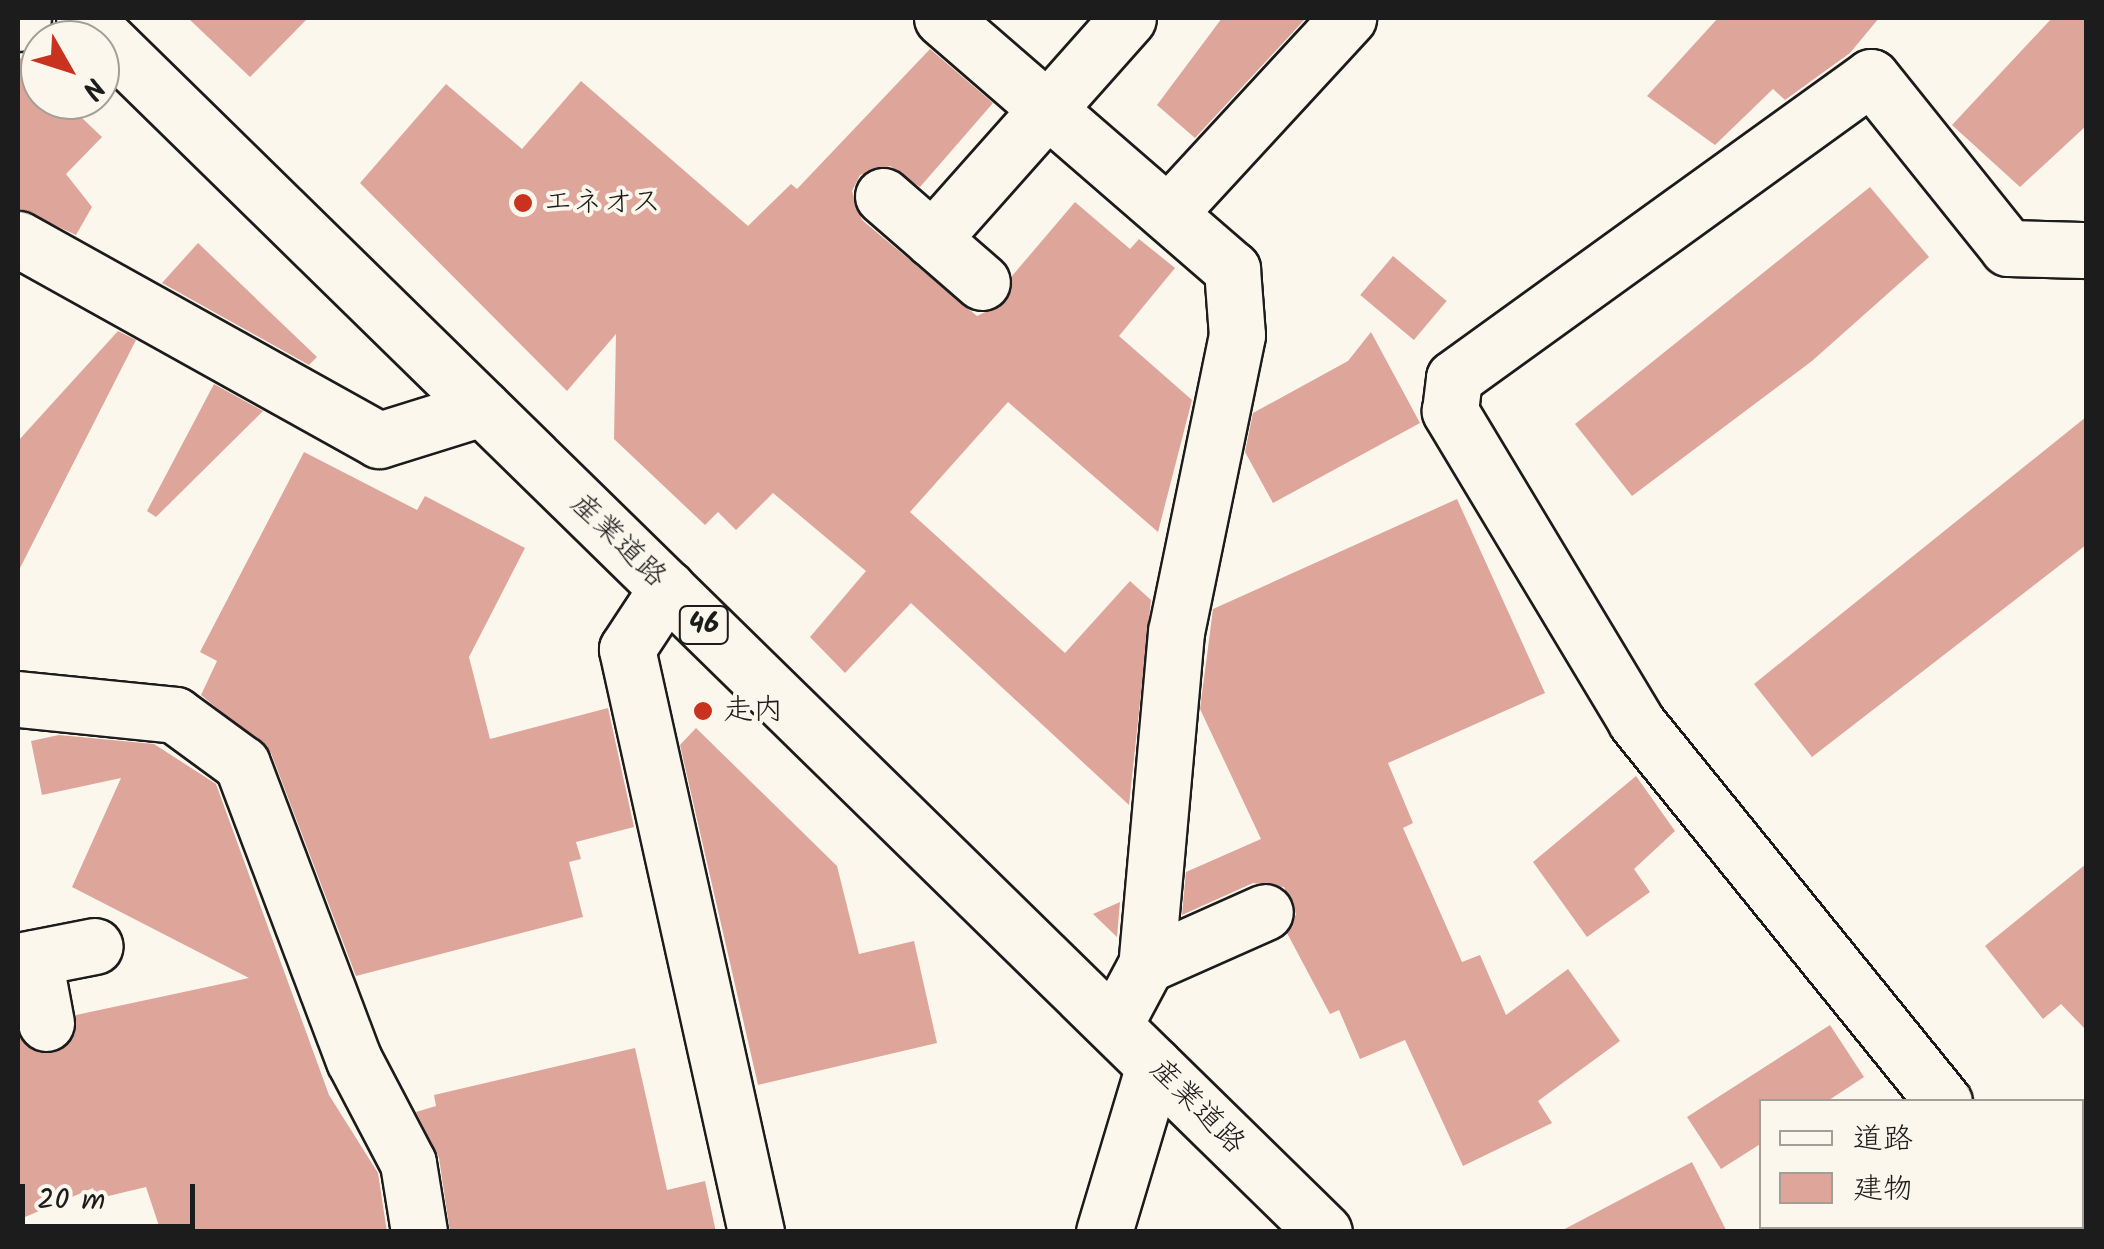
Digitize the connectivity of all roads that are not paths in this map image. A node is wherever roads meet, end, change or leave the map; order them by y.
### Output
1 (22, 18) edge
2 (84, 18) edge
3 (942, 18) edge
4 (1128, 18) edge
5 (1348, 18) edge
6 (18, 23) edge
7 (1048, 107) junction
8 (883, 196) dead end
9 (1170, 211) junction
10 (18, 239) edge
11 (932, 239) junction
12 (2086, 250) edge
13 (982, 282) dead end
14 (482, 408) junction
15 (666, 588) junction
16 (18, 698) edge
17 (1265, 912) dead end
18 (95, 946) dead end
19 (26, 960) edge
20 (1146, 965) junction
21 (46, 1023) dead end
22 (1114, 1025) junction
23 (1154, 1065) junction
24 (1942, 1099) edge
25 (420, 1232) edge
26 (756, 1232) edge
27 (1104, 1232) edge
28 (1324, 1232) edge

1 - 6 street
2 - 14 street, 産業道路 / 46
3 - 7 street
4 - 7 street
5 - 9 street
7 - 9 street
7 - 11 street
8 - 11 street
9 - 20 street
10 - 14 street
11 - 13 street
12 - 24 street
14 - 15 street, 産業道路 / 46
15 - 22 street, 産業道路 / 46
15 - 26 street
16 - 25 street
17 - 20 street
18 - 19 street
19 - 21 street
20 - 22 street
22 - 23 street, 産業道路 / 46
23 - 27 street
23 - 28 street, 産業道路 / 46

